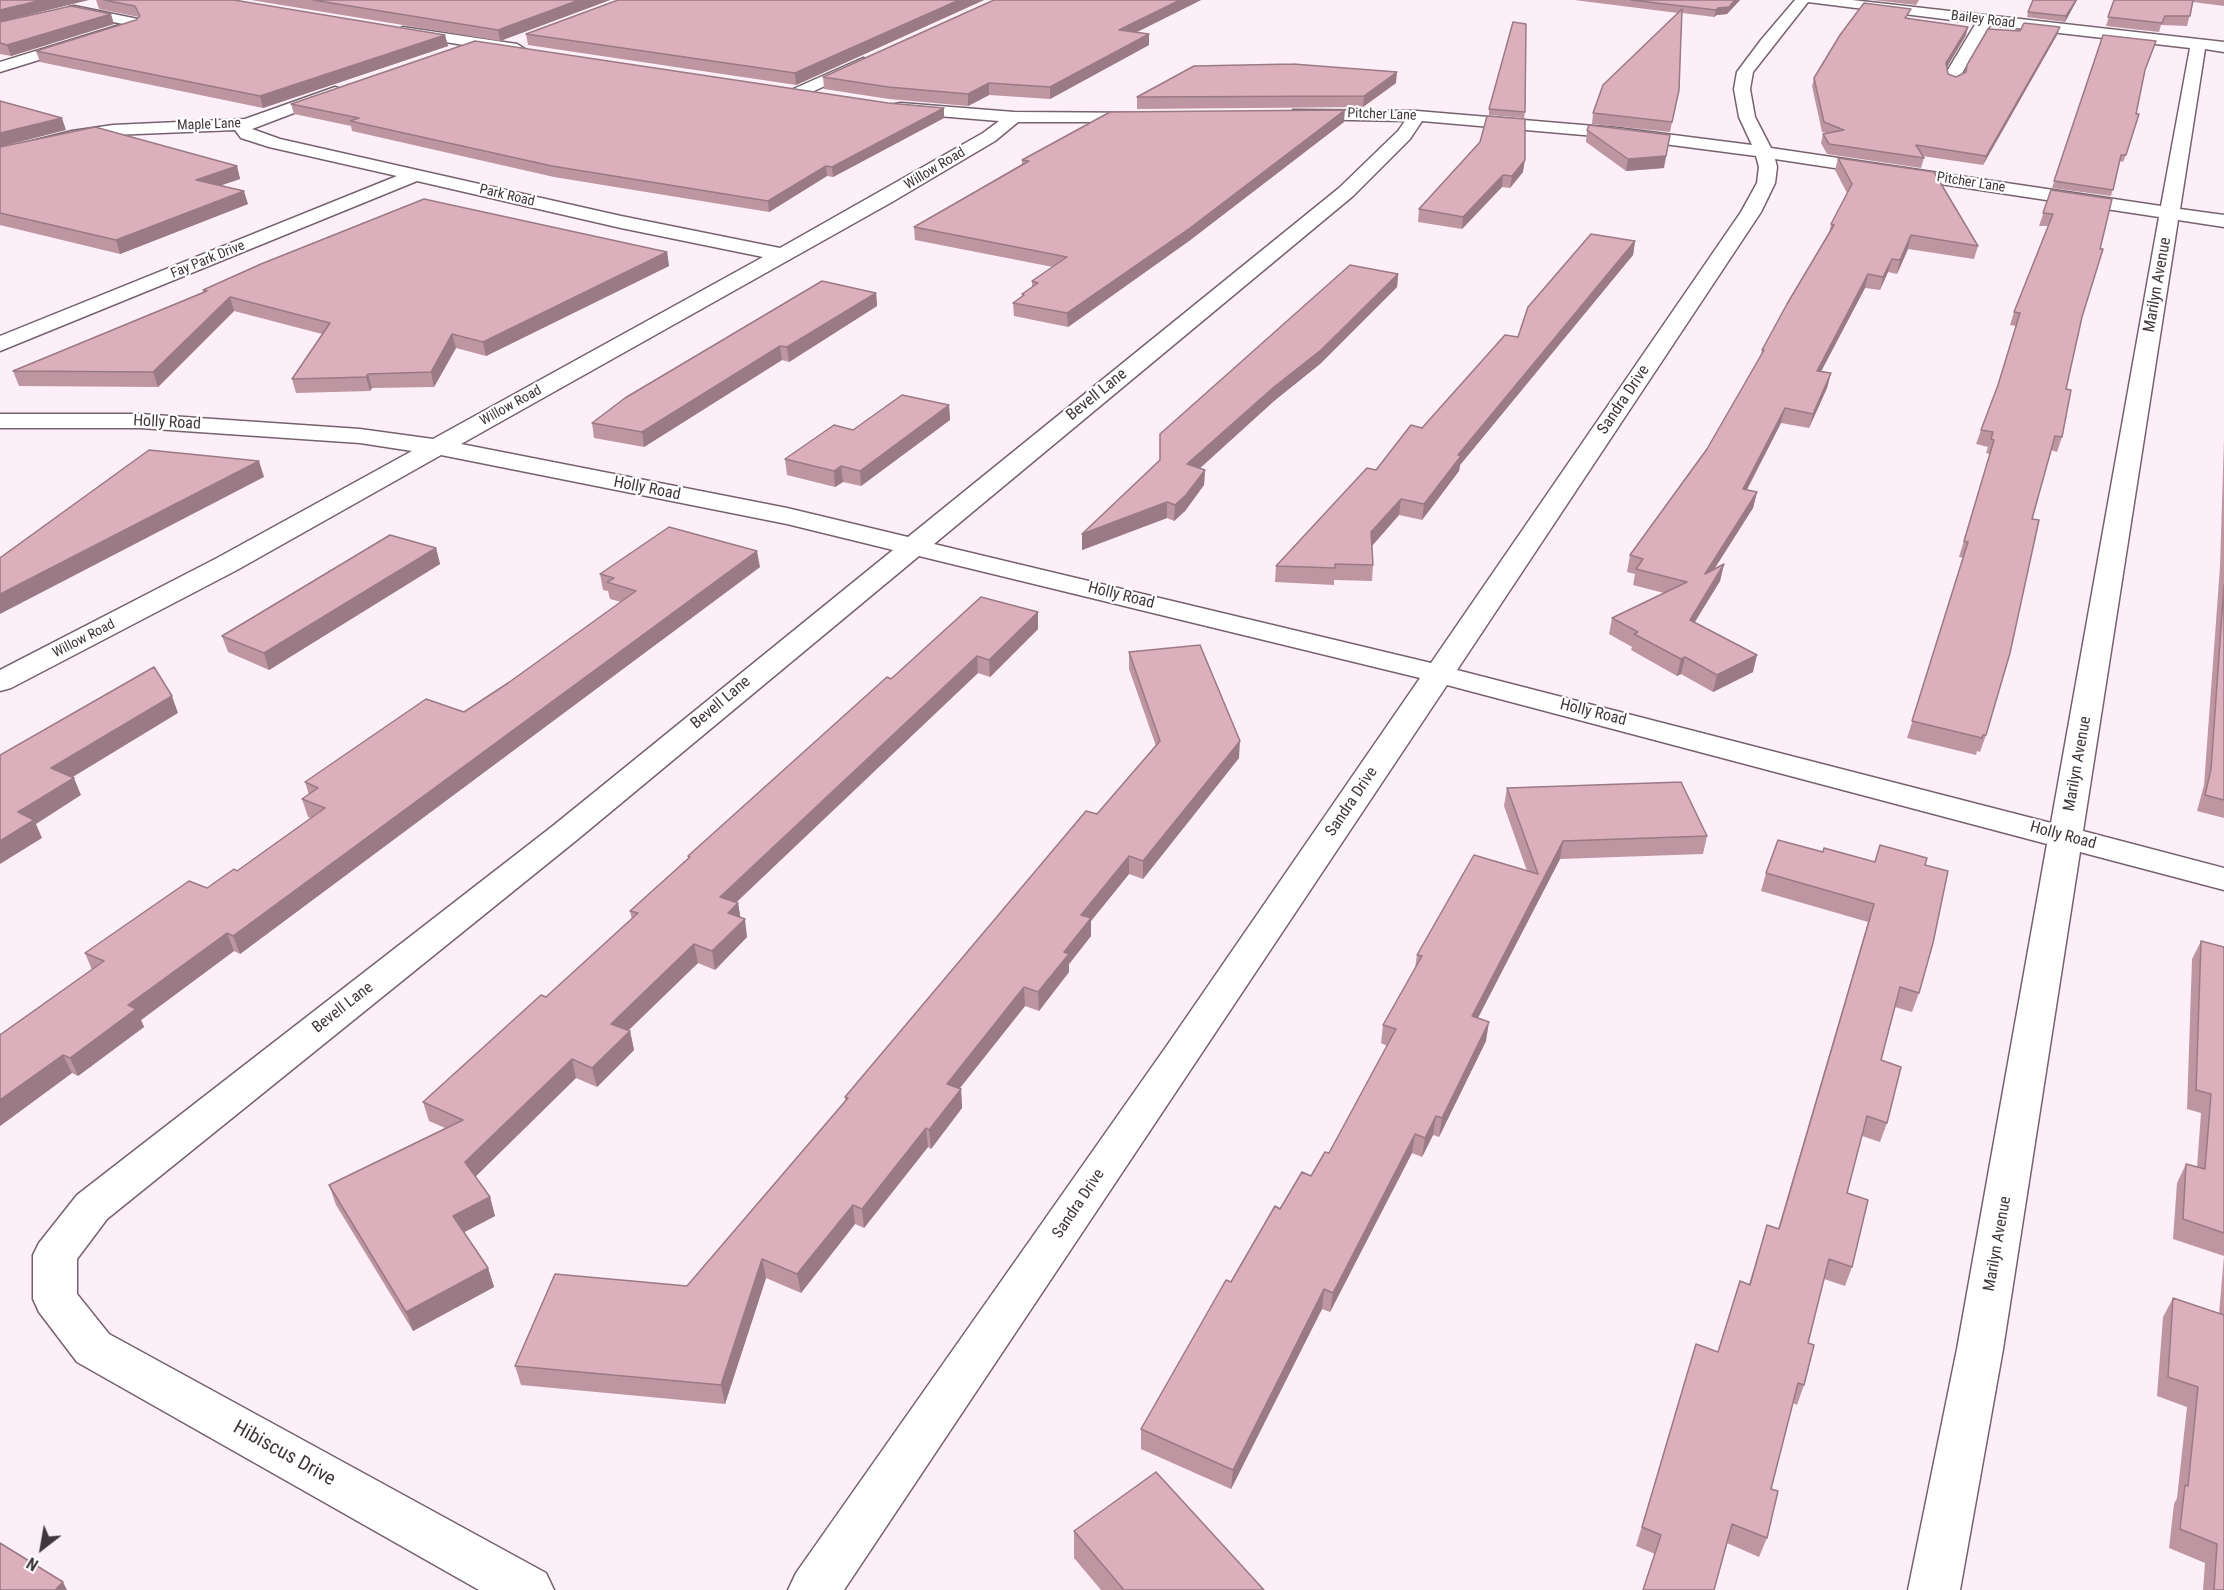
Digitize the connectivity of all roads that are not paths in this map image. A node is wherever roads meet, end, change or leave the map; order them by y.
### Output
1 (1803, 0) edge
2 (1814, 0) edge
3 (1976, 0) edge
4 (101, 3) dead end
5 (74, 10) junction
6 (56, 13) edge
7 (1966, 18) junction
8 (1985, 20) junction
9 (385, 28) edge
10 (478, 43) junction
11 (533, 44) edge
12 (2211, 46) edge
13 (444, 54) edge
14 (872, 59) edge
15 (0, 69) edge
16 (0, 78) edge
17 (1954, 79) edge
18 (354, 86) edge
19 (831, 98) edge
20 (889, 106) edge
21 (1280, 114) edge
22 (1417, 116) junction
23 (1014, 117) junction
24 (1165, 117) edge
25 (247, 124) junction
26 (1764, 152) junction
27 (0, 154) edge
28 (416, 175) junction
29 (2170, 213) junction
30 (2224, 221) edge
31 (782, 255) junction
32 (0, 345) edge
33 (0, 420) edge
34 (437, 447) junction
35 (912, 546) junction
36 (1439, 674) junction
37 (0, 682) edge
38 (2066, 837) junction
39 (2224, 879) edge
40 (55, 1299) joint
41 (528, 1590) edge
42 (814, 1590) edge
43 (1934, 1590) edge

1 - 26 street, Sandra Drive
2 - 7 street, Bailey Road
3 - 7 street
4 - 5 street
5 - 6 street
5 - 15 street
7 - 8 street, Bailey Road
8 - 12 street, Bailey Road
8 - 17 street
9 - 10 street
10 - 11 street
10 - 13 street
12 - 29 street, Marilyn Avenue
14 - 19 street
15 - 16 street
18 - 25 street, Maple Lane
20 - 23 street
21 - 22 street, Pitcher Lane
22 - 26 street, Pitcher Lane
22 - 35 street, Bevell Lane
23 - 24 street
23 - 31 street, Willow Road
25 - 27 street, Maple Lane
25 - 28 street, Park Road
26 - 29 street, Pitcher Lane
26 - 36 street, Sandra Drive
28 - 31 street, Park Road
28 - 32 street, Fay Park Drive
29 - 30 street, Pitcher Lane
29 - 38 street, Marilyn Avenue
31 - 34 street, Willow Road
33 - 34 street, Holly Road
34 - 35 street, Holly Road
34 - 37 street, Willow Road
35 - 36 street, Holly Road
35 - 40 street, Bevell Lane
36 - 38 street, Holly Road
36 - 42 street, Sandra Drive
38 - 39 street, Holly Road
38 - 43 street, Marilyn Avenue
40 - 41 street, Hibiscus Drive

